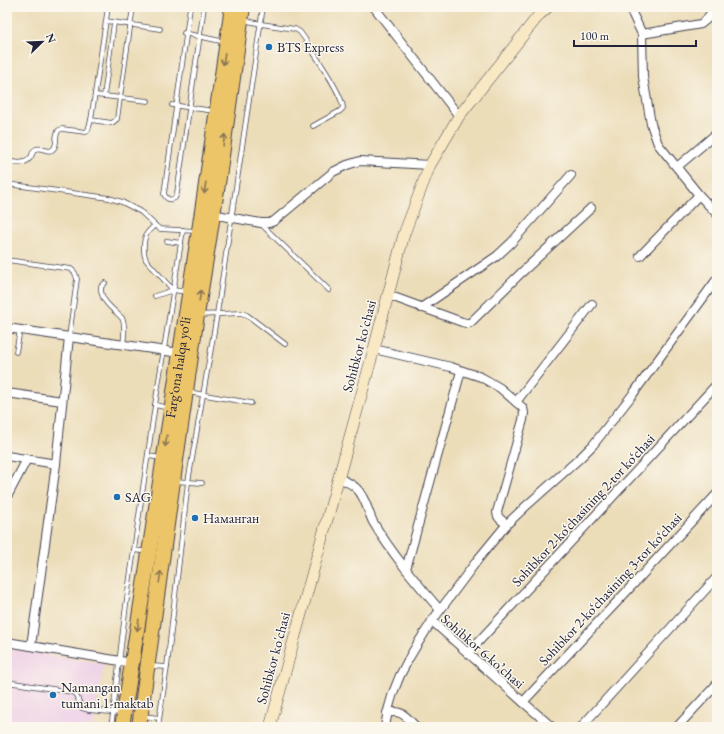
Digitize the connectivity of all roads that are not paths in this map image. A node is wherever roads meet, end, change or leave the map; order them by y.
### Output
1 (108, 7) edge
2 (133, 7) edge
3 (190, 7) edge
4 (204, 7) edge
5 (232, 7) edge
6 (263, 7) edge
7 (374, 7) edge
8 (548, 7) edge
9 (629, 7) edge
10 (714, 7) edge
11 (242, 13) edge
12 (106, 21) junction
13 (114, 22) junction
14 (260, 24) junction
15 (131, 25) junction
16 (160, 29) dead end
17 (185, 33) junction
18 (642, 34) junction
19 (200, 36) junction
20 (227, 42) junction
21 (95, 95) junction
22 (104, 96) junction
23 (120, 97) junction
24 (148, 101) dead end
25 (174, 105) junction
26 (189, 107) junction
27 (217, 111) junction
28 (459, 116) junction
29 (91, 120) junction
30 (313, 126) dead end
31 (717, 134) edge
32 (7, 161) edge
33 (430, 165) junction
34 (677, 167) junction
35 (571, 175) dead end
36 (7, 184) edge
37 (700, 195) junction
38 (591, 208) dead end
39 (212, 214) junction
40 (717, 214) edge
41 (232, 217) junction
42 (261, 223) junction
43 (155, 225) junction
44 (183, 230) junction
45 (199, 231) junction
46 (166, 241) dead end
47 (181, 243) junction
48 (640, 256) dead end
49 (7, 260) edge
50 (717, 279) edge
51 (105, 283) dead end
52 (173, 290) junction
53 (329, 290) dead end
54 (189, 293) junction
55 (388, 295) junction
56 (155, 296) dead end
57 (592, 304) dead end
58 (421, 308) junction
59 (217, 314) junction
60 (197, 315) junction
61 (7, 328) edge
62 (20, 330) junction
63 (69, 337) junction
64 (285, 344) dead end
65 (123, 345) junction
66 (374, 349) junction
67 (164, 351) junction
68 (16, 352) dead end
69 (180, 353) junction
70 (461, 371) junction
71 (717, 384) edge
72 (186, 392) junction
73 (7, 393) edge
74 (203, 395) junction
75 (62, 402) junction
76 (516, 402) junction
77 (252, 403) dead end
78 (156, 405) junction
79 (171, 408) junction
80 (7, 456) edge
81 (148, 456) junction
82 (163, 458) junction
83 (27, 459) junction
84 (56, 464) junction
85 (339, 478) junction
86 (173, 481) junction
87 (188, 482) junction
88 (202, 483) dead end
89 (717, 494) edge
90 (7, 497) edge
91 (141, 504) junction
92 (156, 506) junction
93 (507, 524) junction
94 (134, 550) junction
95 (149, 552) junction
96 (406, 569) junction
97 (717, 577) edge
98 (130, 582) junction
99 (144, 585) junction
100 (126, 605) junction
101 (140, 608) junction
102 (440, 610) junction
103 (432, 621) junction
104 (7, 642) edge
105 (31, 646) junction
106 (468, 653) junction
107 (126, 662) junction
108 (148, 665) junction
109 (167, 667) junction
110 (7, 682) edge
111 (717, 684) edge
112 (523, 702) junction
113 (387, 713) junction
114 (120, 717) edge
115 (159, 718) junction
116 (140, 721) edge
117 (108, 727) edge
118 (158, 727) edge
119 (270, 727) edge
120 (385, 727) edge
121 (416, 727) edge
122 (552, 727) edge
123 (581, 727) edge
124 (677, 727) edge

1 - 12 lane
2 - 15 lane
3 - 17 lane
4 - 19 lane
5 - 20 highway, Farg‘ona halqa yo‘li
6 - 14 lane
7 - 28 street
8 - 28 street, Sohibkor ko'chasi
9 - 18 street
10 - 18 street
11 - 14 lane
39 -> 11 highway, Farg‘ona halqa yo‘li
12 - 13 lane
12 - 21 lane
13 - 15 lane
13 - 22 lane
14 - 30 lane
14 - 41 lane
15 - 16 lane
15 - 23 lane
17 - 19 lane
17 - 25 lane
18 - 34 street
19 - 20 lane
19 - 26 lane
20 -> 27 highway, Farg‘ona halqa yo‘li
21 - 22 lane
21 - 29 lane
22 - 23 lane
23 - 24 lane
23 - 29 lane
25 - 26 lane
25 - 26 lane
26 - 27 lane
27 -> 45 highway, Farg‘ona halqa yo‘li
28 - 33 street, Sohibkor ko'chasi
29 - 32 lane
31 - 34 street
33 - 42 street
33 - 55 street, Sohibkor ko'chasi
34 - 37 street
35 - 58 street
36 - 43 lane
37 - 40 street
37 - 48 street
38 - 58 street
39 - 41 street
60 -> 39 highway, Farg‘ona halqa yo‘li
41 - 42 street
41 - 59 lane
42 - 53 lane
43 - 44 lane
43 - 52 lane
44 - 45 lane
44 - 47 lane
45 - 54 highway, Farg‘ona halqa yo‘li
46 - 47 lane
47 - 52 lane
49 - 63 lane
50 - 93 street
51 - 65 lane
52 - 54 lane
52 - 56 lane
52 - 67 lane
54 - 69 highway, Farg‘ona halqa yo‘li
55 - 58 street
55 - 66 street, Sohibkor ko'chasi
57 - 76 street
59 - 60 lane
59 - 64 lane
59 - 74 lane
60 - 72 highway, Farg‘ona halqa yo‘li
61 - 62 street
62 - 63 street
62 - 68 lane
63 - 65 street
63 - 75 street
65 - 67 street
66 - 70 street
66 - 85 street, Sohibkor ko'chasi
67 - 69 street
67 - 78 lane
69 - 79 highway, Farg‘ona halqa yo‘li
70 - 76 street
70 - 96 street
71 - 106 street, Sohibkor 2-ko‘chasining 2-tor ko‘chasi
72 - 74 lane
72 - 86 highway, Farg‘ona halqa yo‘li
73 - 75 street
74 - 77 lane
74 - 87 lane
75 - 84 street
76 - 93 street
78 - 79 lane
78 - 81 lane
79 -> 82 highway, Farg‘ona halqa yo‘li
80 - 83 street
81 - 82 lane
81 - 91 lane
82 - 92 highway, Farg‘ona halqa yo‘li
83 - 84 street
83 - 90 street
84 - 105 street
85 - 96 street
85 - 119 street, Sohibkor ko'chasi
86 - 87 lane
108 -> 86 highway, Farg‘ona halqa yo‘li
87 - 88 lane
87 - 109 lane
89 - 112 street, Sohibkor 2-ko‘chasining 3-tor ko‘chasi
91 - 92 lane
91 - 94 lane
92 - 95 highway, Farg‘ona halqa yo‘li
93 - 102 street
94 - 95 lane
94 - 98 lane
95 - 99 highway, Farg‘ona halqa yo‘li
96 - 102 street
97 - 123 street
98 - 99 lane
98 - 100 lane
99 - 101 highway, Farg‘ona halqa yo‘li
100 - 101 lane
100 - 107 lane
101 -> 107 highway, Farg‘ona halqa yo‘li
102 - 103 street
103 - 106 street, Sohibkor 6-koʼchasi
103 - 113 street, Sohibkor 6-koʼchasi
104 - 105 street
105 - 107 street
106 - 112 street, Sohibkor 6-koʼchasi
107 - 114 highway, Farg‘ona halqa yo‘li
108 - 109 lane
108 - 116 highway, Farg‘ona halqa yo‘li
109 - 115 lane
110 - 114 lane
111 - 124 street
112 - 122 street, Sohibkor 6-koʼchasi
113 - 120 street, Sohibkor 6-koʼchasi
113 - 121 street
114 - 117 lane
115 - 116 lane
115 - 118 lane

